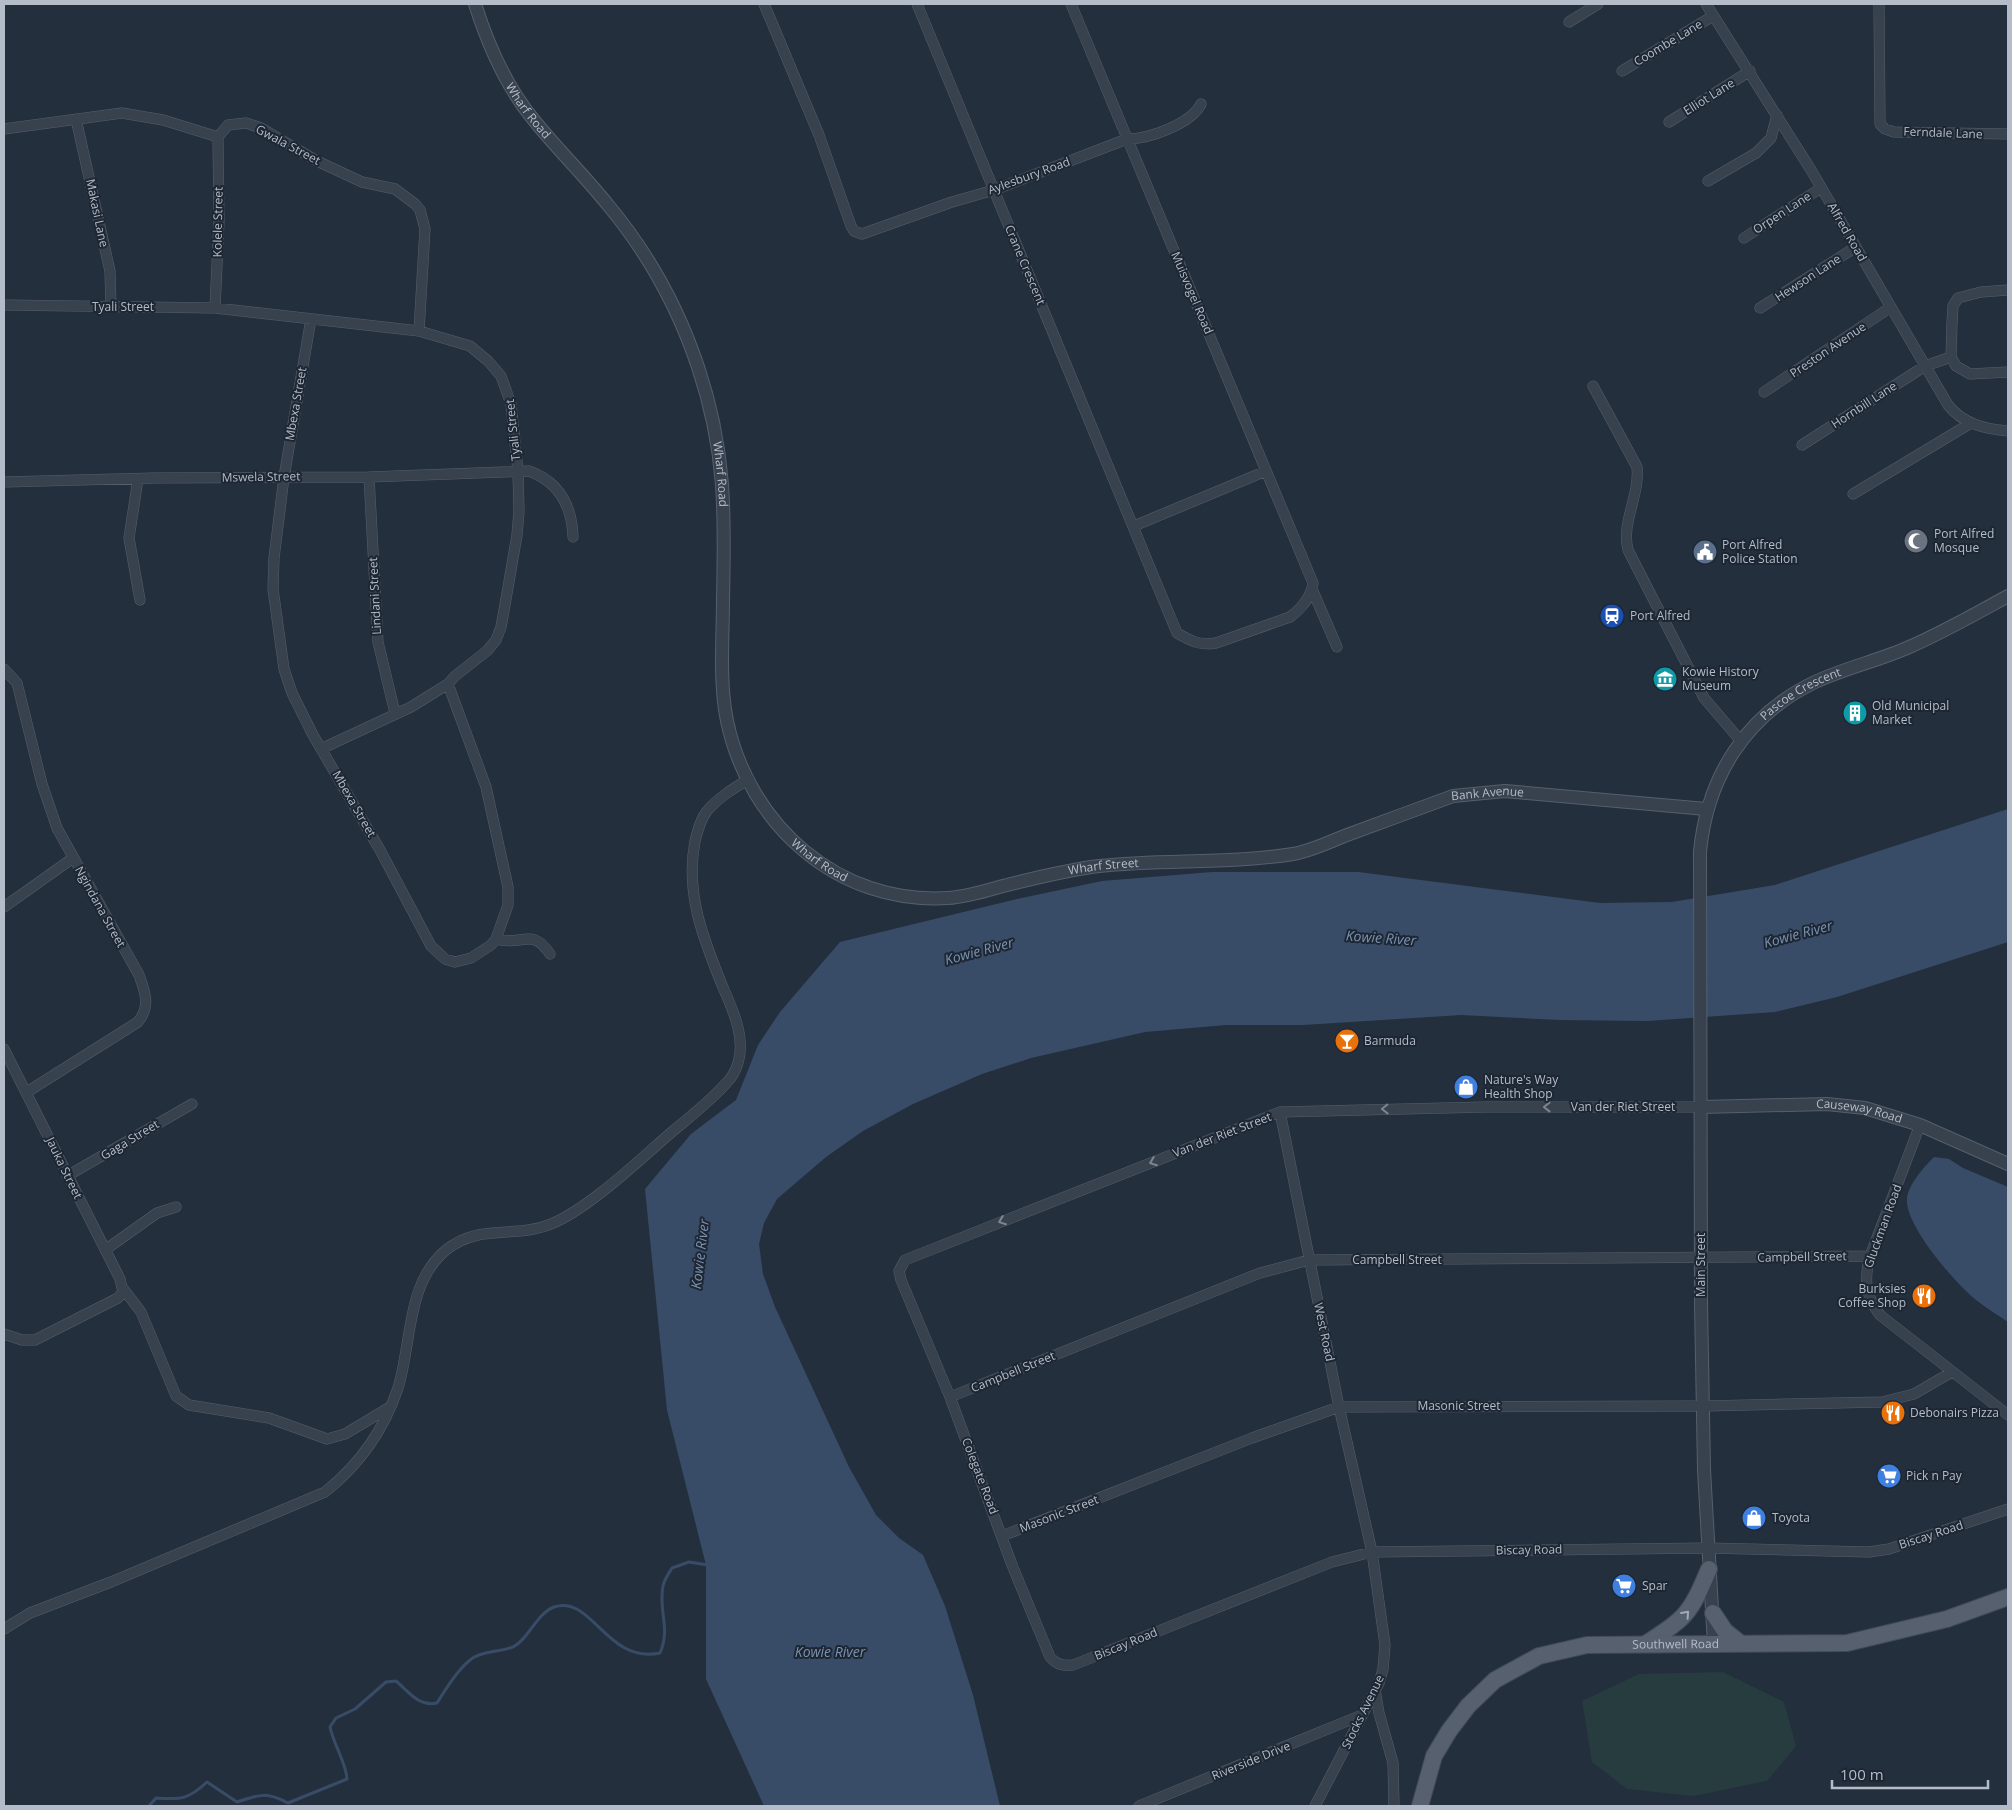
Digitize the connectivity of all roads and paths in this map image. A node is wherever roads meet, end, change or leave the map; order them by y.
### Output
1 (475, 4) edge
2 (764, 4) edge
3 (917, 4) edge
4 (1070, 4) edge
5 (1598, 4) edge
6 (1706, 4) edge
7 (1879, 4) edge
8 (1713, 16) junction
9 (1569, 22) dead end
10 (1622, 71) dead end
11 (1750, 71) junction
12 (1201, 104) dead end
13 (1777, 115) junction
14 (76, 119) junction
15 (1669, 122) dead end
16 (4, 129) edge
17 (2008, 134) edge
18 (218, 137) junction
19 (1127, 139) junction
20 (1708, 181) dead end
21 (1821, 188) junction
22 (994, 190) junction
23 (1744, 238) dead end
24 (1856, 247) junction
25 (2008, 290) edge
26 (4, 305) edge
27 (111, 307) junction
28 (1891, 307) junction
29 (215, 308) junction
30 (1760, 308) dead end
31 (311, 319) junction
32 (419, 331) junction
33 (1951, 357) junction
34 (1925, 366) junction
35 (2008, 372) edge
36 (1593, 386) dead end
37 (1764, 392) dead end
38 (1971, 423) junction
39 (2008, 431) edge
40 (1802, 445) dead end
41 (518, 471) junction
42 (1266, 471) junction
43 (369, 476) junction
44 (284, 477) junction
45 (138, 479) junction
46 (4, 482) edge
47 (1853, 494) dead end
48 (1134, 526) junction
49 (572, 537) dead end
50 (1312, 586) junction
51 (2008, 596) edge
52 (140, 600) dead end
53 (1337, 647) dead end
54 (4, 669) edge
55 (448, 684) junction
56 (395, 713) junction
57 (1740, 740) junction
58 (323, 748) junction
59 (749, 779) junction
60 (1706, 809) junction
61 (1278, 856) joint
62 (72, 858) junction
63 (1699, 885) joint
64 (932, 898) joint
65 (4, 907) edge
66 (496, 939) junction
67 (550, 954) dead end
68 (4, 1049) edge
69 (27, 1092) junction
70 (192, 1104) dead end
71 (1701, 1107) junction
72 (1280, 1112) junction
73 (1920, 1125) junction
74 (2008, 1164) edge
75 (68, 1176) junction
76 (176, 1207) dead end
77 (105, 1250) junction
78 (1870, 1256) junction
79 (1701, 1258) junction
80 (1309, 1260) junction
81 (901, 1280) joint
82 (122, 1287) junction
83 (4, 1334) edge
84 (1933, 1358) junction
85 (1952, 1372) junction
86 (1935, 1382) junction
87 (950, 1397) junction
88 (1705, 1406) junction
89 (390, 1407) junction
90 (1339, 1407) junction
91 (2008, 1415) edge
92 (2008, 1509) edge
93 (1002, 1536) junction
94 (1707, 1548) junction
95 (1372, 1552) junction
96 (1709, 1570) junction
97 (2008, 1598) edge
98 (1713, 1613) junction
99 (4, 1629) edge
100 (1646, 1643) junction
101 (1740, 1643) junction
102 (1714, 1644) junction
103 (1064, 1666) joint
104 (1375, 1690) junction
105 (1362, 1715) junction
106 (1139, 1806) edge
107 (1315, 1806) edge
108 (1394, 1806) edge
109 (1420, 1806) edge

1 - 59 street, Wharf Road
2 - 22 street, Aylesbury Road
3 - 22 street, Crane Crescent
4 - 19 street, Muisvogel Road
5 - 9 street
6 - 8 street, Alfred Road
7 - 17 street, Ferndale Lane
8 - 10 street, Coombe Lane
8 - 11 street, Alfred Road
11 - 13 street, Alfred Road
11 - 15 street, Elliot Lane
12 - 19 street, Aylesbury Road
13 - 20 street
13 - 21 street, Alfred Road
14 - 16 street
14 - 18 street
14 - 27 street, Makasi Lane
18 - 29 street, Kolele Street
18 - 32 street, Gwala Street
19 - 22 street, Aylesbury Road
19 - 42 street, Muisvogel Road
21 - 23 street, Orpen Lane
21 - 24 street, Alfred Road
22 - 48 street, Crane Crescent
24 - 28 street, Alfred Road
24 - 30 street, Hewson Lane
25 - 33 street
26 - 27 street, Tyali Street
27 - 29 street, Tyali Street
28 - 34 street, Alfred Road
28 - 37 street, Preston Avenue
29 - 31 street, Tyali Street
31 - 32 street, Tyali Street
31 - 44 street, Mbexa Street
32 - 41 street, Tyali Street
33 - 34 street, Hornbill Lane
33 - 35 street
34 - 38 street, Alfred Road
34 - 40 street, Hornbill Lane
36 - 57 street
38 - 39 street, Alfred Road
38 - 47 street
41 - 43 street, Mswela Street
41 - 49 street, Mswela Street
41 - 55 street, Tyali Street
42 - 48 street
42 - 50 street, Muisvogel Road
43 - 44 street, Mswela Street
43 - 56 street, Lindani Street
44 - 45 street, Mswela Street
44 - 58 street, Mbexa Street
45 - 46 street, Mswela Street
45 - 52 street
48 - 50 street, Crane Crescent
50 - 53 street, Muisvogel Road
51 - 57 street, Pascoe Crescent
54 - 62 street, Ngindana Street
55 - 56 street, Tyali Street
55 - 66 street
56 - 58 street, Tyali Street
57 - 60 street, Pascoe Crescent
58 - 66 street, Mbexa Street
59 - 64 street, Wharf Road
59 - 89 street
60 - 61 street, Bank Avenue
60 - 63 street, Pascoe Crescent
61 - 64 street, Wharf Street
62 - 65 street
62 - 69 street, Ngindana Street
63 - 71 street, Main Street
66 - 67 street
68 - 69 street, Jauka Street
69 - 75 street, Jauka Street
70 - 75 street, Gaga Street
71 -> 72 street, Van der Riet Street
71 - 73 street, Causeway Road
71 - 79 street, Main Street
72 - 80 street, West Road
72 -> 81 street, Van der Riet Street
73 - 74 street, Causeway Road
73 - 78 street, Gluckman Road
75 - 77 street, Jauka Street
76 - 77 street
77 - 82 street, Jauka Street
78 - 79 street, Campbell Street
78 - 84 street, Gluckman Road
79 - 80 street, Campbell Street
79 - 88 street, Main Street
80 - 87 street, Campbell Street
80 - 90 street, West Road
81 - 87 street, Colegate Road
82 - 83 street
82 - 89 street, Jauka Street
84 - 85 street, Gluckman Road
84 - 86 street
85 - 86 street, Masonic Street
85 - 91 street, Gluckman Road
86 - 88 street, Masonic Street
87 - 93 street, Colegate Road
88 - 90 street, Masonic Street
88 - 94 street, Main Street
89 - 99 street
90 - 93 street, Masonic Street
90 - 95 street, West Road
92 - 94 street, Biscay Road
93 - 103 street, Colegate Road
94 - 95 street, Biscay Road
94 - 96 street, Main Street
95 - 103 street, Biscay Road
95 - 104 street, Stocks Avenue
96 - 98 street, Main Street
100 -> 96 main road
97 - 101 main road, Southwell Road
98 - 101 main road
98 - 102 street, Main Street
100 - 102 main road, Southwell Road
100 - 109 main road, Southwell Road
101 - 102 main road, Southwell Road
104 - 105 street, Stocks Avenue
104 - 108 street
105 - 106 street, Riverside Drive
105 - 107 street, Stocks Avenue

